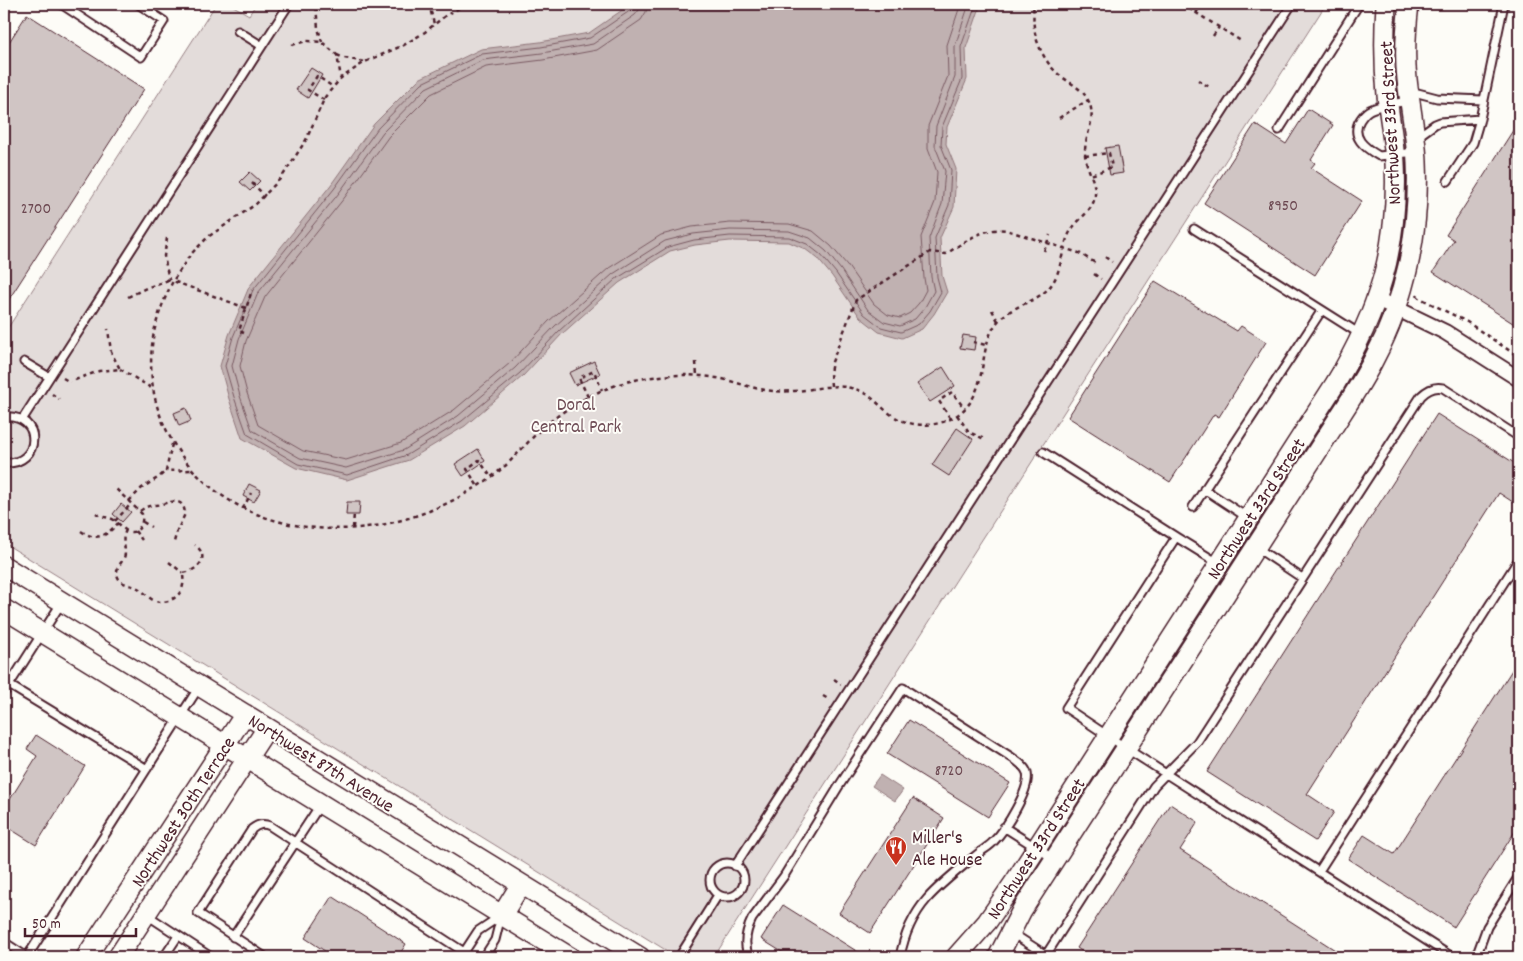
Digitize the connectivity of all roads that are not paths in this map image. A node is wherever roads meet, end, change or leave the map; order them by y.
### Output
1 (61, 4) edge
2 (138, 4) edge
3 (289, 4) edge
4 (1292, 4) edge
5 (1359, 4) edge
6 (1386, 4) edge
7 (1409, 4) edge
8 (1504, 4) edge
9 (238, 31) dead end
10 (262, 46) junction
11 (1409, 95) junction
12 (1484, 100) junction
13 (1388, 106) junction
14 (1480, 119) junction
15 (1279, 130) dead end
16 (1416, 145) junction
17 (1394, 155) junction
18 (1448, 181) dead end
19 (1194, 229) dead end
20 (1377, 299) junction
21 (1397, 308) junction
22 (1322, 310) junction
23 (1362, 335) junction
24 (24, 362) dead end
25 (49, 377) junction
26 (1519, 379) edge
27 (4, 417) edge
28 (22, 420) junction
29 (1519, 437) edge
30 (1043, 452) dead end
31 (4, 462) edge
32 (1204, 489) junction
33 (1193, 507) dead end
34 (1249, 518) junction
35 (1176, 537) junction
36 (1252, 554) junction
37 (1519, 560) edge
38 (1219, 564) junction
39 (4, 566) edge
40 (1302, 578) junction
41 (62, 602) junction
42 (1218, 606) junction
43 (4, 609) edge
44 (42, 633) junction
45 (9, 685) junction
46 (200, 687) junction
47 (4, 693) edge
48 (244, 714) junction
49 (180, 718) junction
50 (267, 728) junction
51 (1108, 736) junction
52 (224, 745) junction
53 (1126, 748) junction
54 (247, 759) junction
55 (147, 769) junction
56 (1166, 774) junction
57 (320, 804) junction
58 (1004, 827) junction
59 (295, 842) junction
60 (1036, 848) junction
61 (1055, 860) junction
62 (736, 866) junction
63 (1319, 871) junction
64 (1519, 876) edge
65 (522, 884) junction
66 (718, 895) junction
67 (123, 900) junction
68 (146, 914) junction
69 (502, 915) junction
70 (1010, 932) junction
71 (178, 936) junction
72 (233, 936) junction
73 (4, 942) edge
74 (463, 955) edge
75 (1048, 956) edge
76 (86, 957) edge
77 (118, 957) edge
78 (164, 957) edge
79 (211, 957) edge
80 (265, 957) edge
81 (484, 957) edge
82 (570, 957) edge
83 (640, 957) edge
84 (679, 957) edge
85 (750, 957) edge
86 (900, 957) edge
87 (956, 957) edge
88 (998, 957) edge
89 (1452, 957) edge
90 (1476, 957) edge

1 - 2 lane
3 - 10 lane
4 - 62 lane
5 - 15 lane
6 - 13 street, Northwest 33rd Street
7 - 11 street, Northwest 33rd Street
8 - 12 lane
9 - 10 lane
10 - 25 lane
11 - 12 lane
11 - 13 lane
11 - 16 street, Northwest 33rd Street
12 - 14 lane
13 - 17 street, Northwest 33rd Street
13 - 17 lane
14 - 16 lane
14 - 18 lane
16 - 17 lane
16 - 21 street, Northwest 33rd Street
17 - 20 street, Northwest 33rd Street
19 - 22 lane
20 - 21 street
20 - 23 street, Northwest 33rd Street
21 - 26 street
21 - 36 street, Northwest 33rd Street
22 - 23 lane
22 - 32 lane
23 - 34 street, Northwest 33rd Street
24 - 25 lane
25 - 28 lane
27 - 28 lane
28 - 31 lane
29 - 40 lane
30 - 35 lane
32 - 33 lane
32 - 34 lane
34 - 38 street, Northwest 33rd Street
35 - 38 lane
35 - 51 lane
36 - 38 street
36 - 40 lane
36 - 42 street, Northwest 33rd Street
37 - 63 lane
38 - 42 street
38 - 51 street, Northwest 33rd Street
39 - 41 street, Northwest 87th Avenue
40 - 56 lane
41 - 44 lane
41 - 46 street, Northwest 87th Avenue
42 - 53 street, Northwest 33rd Street
43 - 44 street, Northwest 87th Avenue
44 - 45 lane
44 - 49 street, Northwest 87th Avenue
45 - 47 lane
45 - 55 lane
46 - 48 street, Northwest 87th Avenue
46 - 49 lane
48 - 50 street, Northwest 87th Avenue
48 - 52 street, Northwest 30th Terrace
49 - 52 street, Northwest 87th Avenue
49 - 55 lane
50 - 54 street, Northwest 30th Terrace
50 - 65 street, Northwest 87th Avenue
51 - 53 lane
51 - 60 street, Northwest 33rd Street
52 - 54 street, Northwest 87th Avenue
52 - 67 street, Northwest 30th Terrace
53 - 56 lane
53 - 61 street, Northwest 33rd Street
54 - 57 street, Northwest 87th Avenue
54 - 68 street, Northwest 30th Terrace
55 - 73 lane
56 - 63 lane
56 - 75 lane
57 - 59 lane
57 - 69 street, Northwest 87th Avenue
58 - 60 lane
58 - 85 lane
58 - 86 lane
59 - 72 lane
59 - 72 lane
59 - 74 lane
60 - 61 lane
60 - 87 street, Northwest 33rd Street
61 - 70 street, Northwest 33rd Street
62 - 66 lane
62 - 66 lane
63 - 89 lane
64 - 90 lane
65 - 69 street
65 - 83 street, Northwest 87th Avenue
66 - 84 lane
67 - 68 street
67 - 76 street, Northwest 30th Terrace
68 - 71 lane
68 - 77 street, Northwest 30th Terrace
69 - 74 lane
69 - 81 lane
69 - 82 street, Northwest 87th Avenue
70 - 75 lane
70 - 88 street, Northwest 33rd Street
71 - 78 lane
71 - 79 lane
72 - 80 lane

